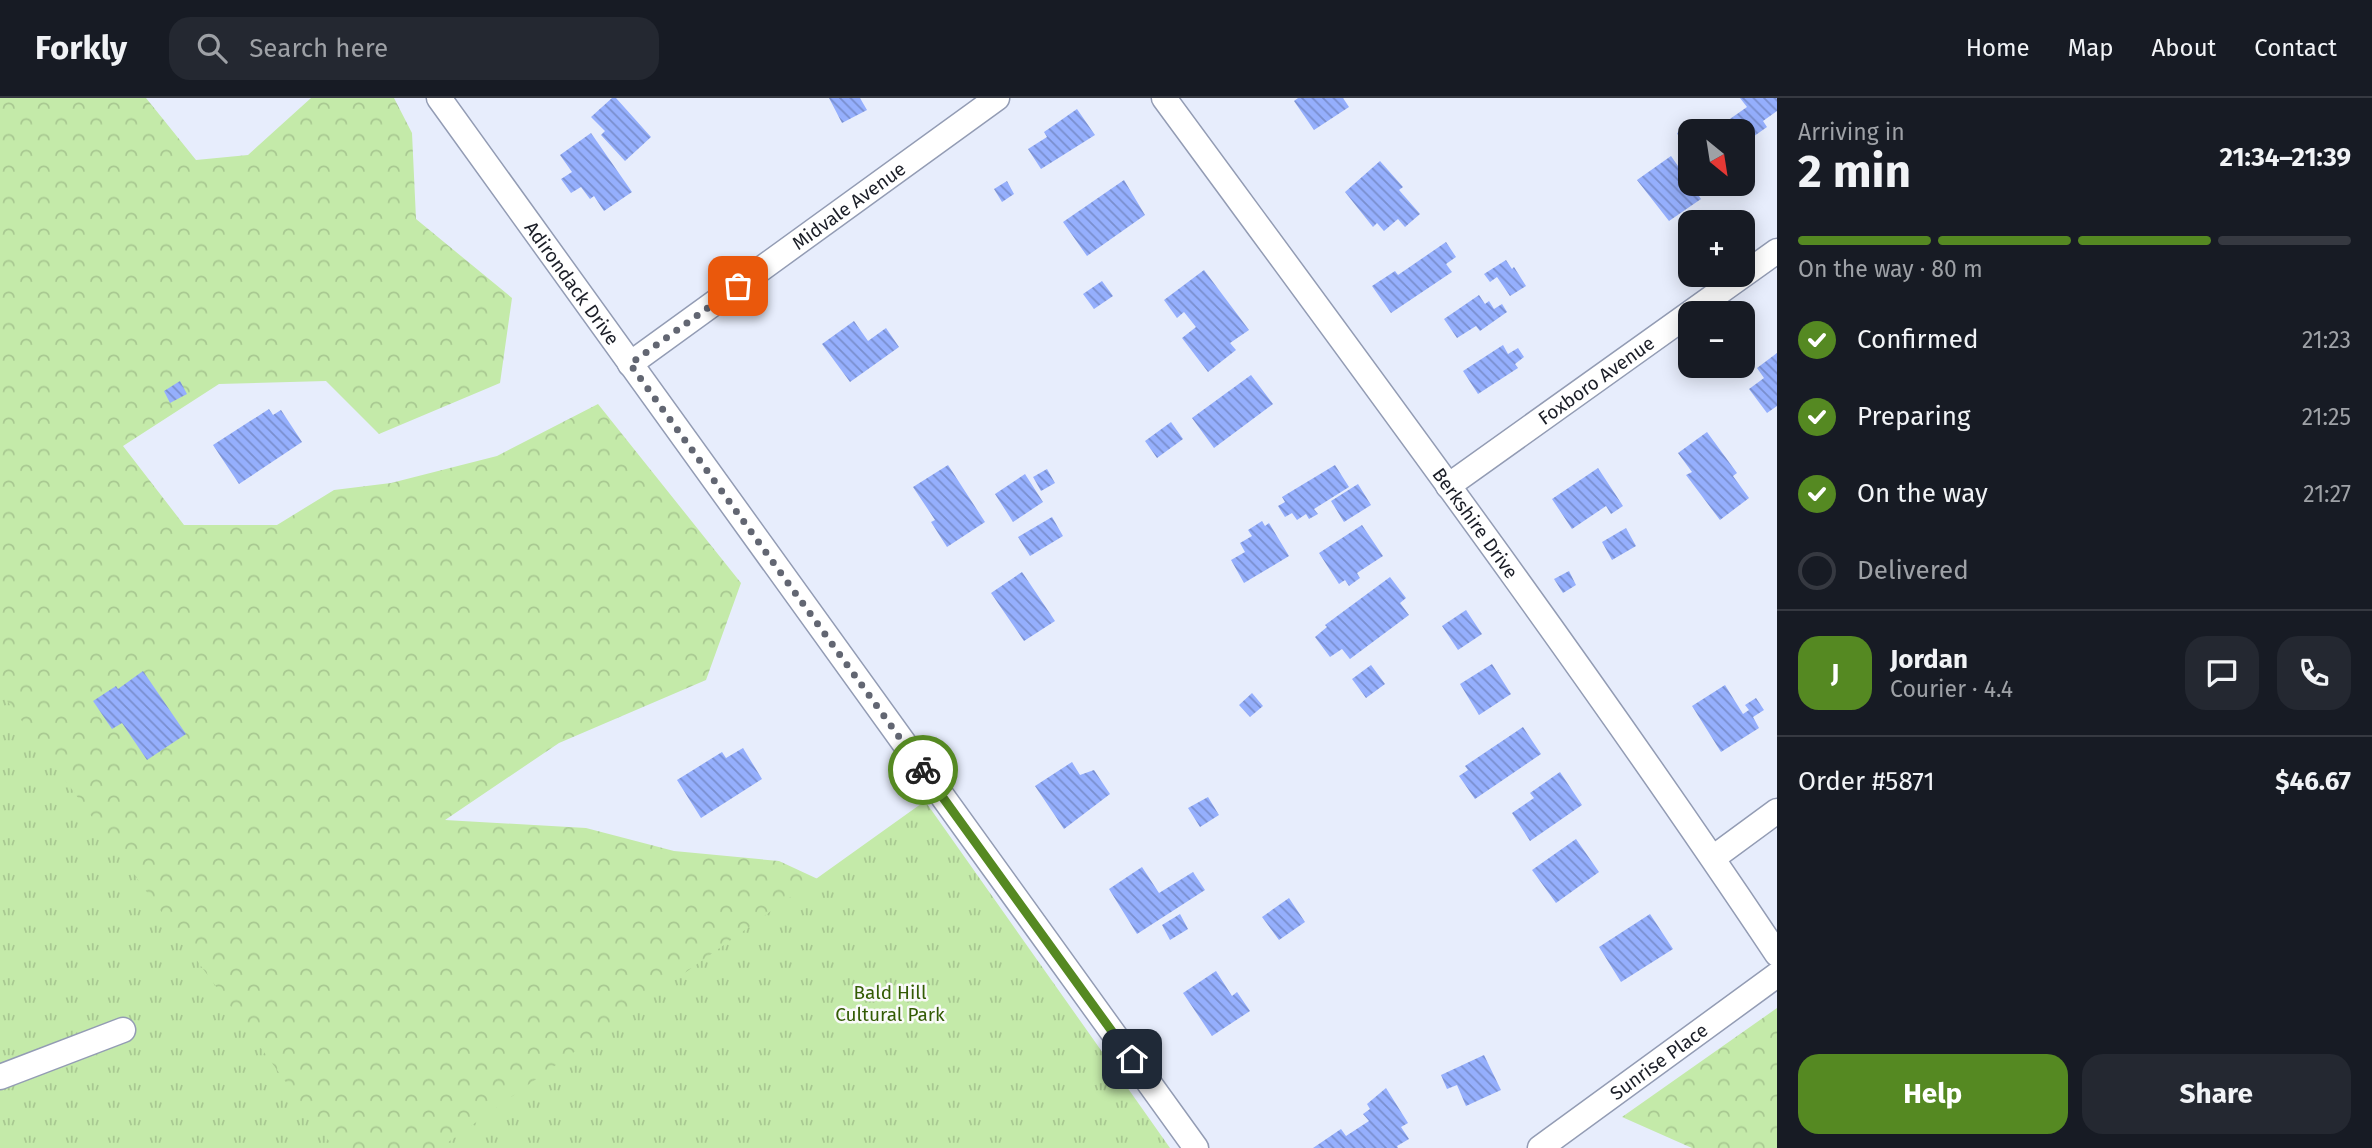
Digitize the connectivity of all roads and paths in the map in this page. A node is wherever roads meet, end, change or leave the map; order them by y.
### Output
1 (439, 98) edge
2 (997, 98) edge
3 (1164, 98) edge
4 (1777, 251) edge
5 (630, 364) junction
6 (1448, 486) junction
7 (1777, 811) edge
8 (1713, 858) junction
9 (1777, 954) edge
10 (1777, 975) edge
11 (123, 1030) dead end
12 (0, 1077) edge
13 (1196, 1148) edge
14 (1540, 1148) edge

1 - 5 street, Adirondack Drive
2 - 5 street, Midvale Avenue
3 - 6 street, Berkshire Drive
4 - 6 street, Foxboro Avenue
5 - 13 street, Adirondack Drive
6 - 8 street, Berkshire Drive
7 - 8 street
8 - 9 street, Berkshire Drive
10 - 14 street, Sunrise Place
11 - 12 street

